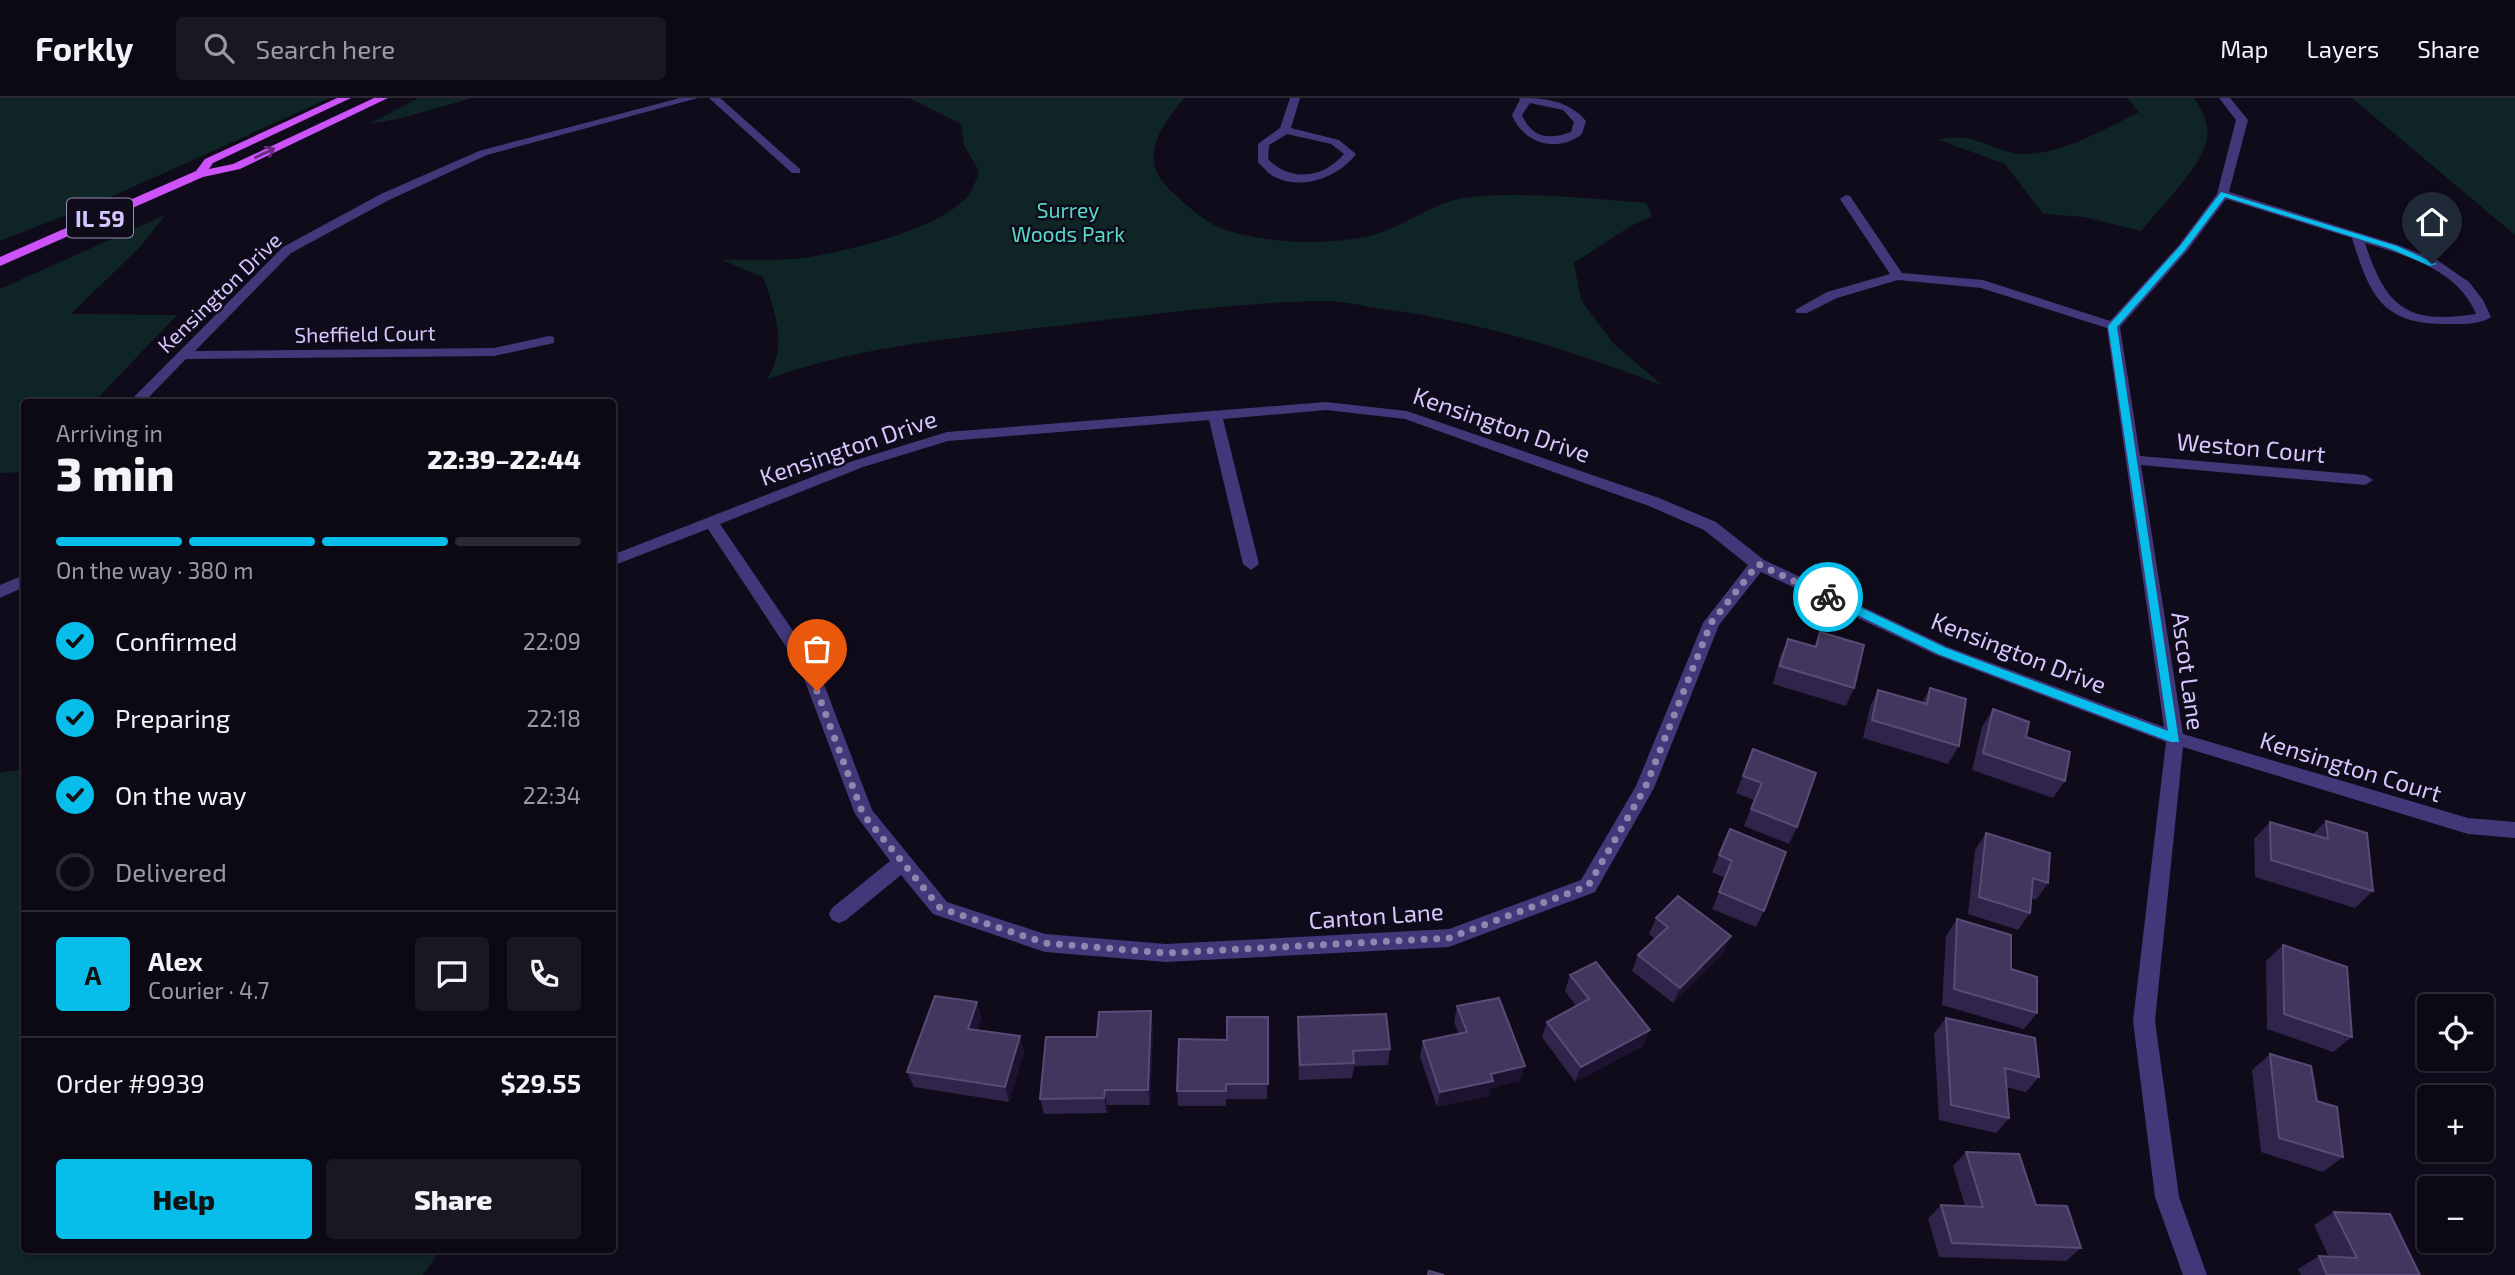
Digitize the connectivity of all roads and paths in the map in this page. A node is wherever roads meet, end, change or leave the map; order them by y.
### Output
1 (346, 98) edge
2 (383, 98) edge
3 (693, 98) edge
4 (714, 98) edge
5 (1295, 98) edge
6 (2224, 98) edge
7 (1525, 99) edge
8 (1285, 130) junction
9 (796, 171) dead end
10 (200, 174) junction
11 (2223, 194) junction
12 (1846, 199) dead end
13 (2357, 236) junction
14 (0, 262) edge
15 (1898, 276) junction
16 (1802, 310) dead end
17 (2113, 326) junction
18 (549, 341) dead end
19 (181, 355) junction
20 (139, 399) edge
21 (1215, 415) junction
22 (2134, 460) junction
23 (2365, 480) dead end
24 (711, 522) junction
25 (616, 559) edge
26 (1251, 564) dead end
27 (1758, 564) junction
28 (21, 582) edge
29 (0, 592) edge
30 (2175, 738) junction
31 (2515, 830) edge
32 (903, 862) junction
33 (839, 914) dead end
34 (2195, 1275) edge

1 - 10 main road, IL 59
10 -> 2 main road, IL 59
3 - 19 street, Kensington Drive
4 - 9 street
5 - 8 street
6 - 11 street
7 - 7 street
8 - 8 street
10 - 14 main road, IL 59
11 - 13 street
11 - 17 street
12 - 15 street
13 - 13 street
15 - 16 street
15 - 17 street
17 - 22 street, Ascot Lane
18 - 19 street, Sheffield Court
19 - 20 street, Kensington Drive
21 - 24 street, Kensington Drive
21 - 26 street
21 - 27 street, Kensington Drive
22 - 23 street, Weston Court
22 - 30 street, Ascot Lane
24 - 25 street, Kensington Drive
24 - 32 street, Canton Lane
27 - 30 street, Kensington Drive
27 - 32 street, Canton Lane
28 - 29 street
30 - 31 street, Kensington Court
30 - 34 street, Ascot Lane
32 - 33 street

